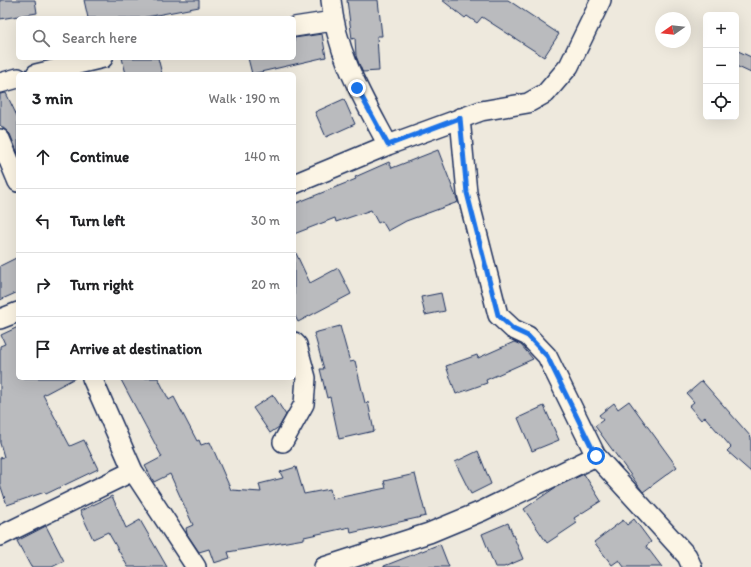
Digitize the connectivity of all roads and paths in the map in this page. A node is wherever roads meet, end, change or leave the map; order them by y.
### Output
1 (331, 0) edge
2 (601, 0) edge
3 (333, 21) junction
4 (296, 27) edge
5 (95, 60) edge
6 (44, 72) edge
7 (16, 79) edge
8 (0, 83) edge
9 (460, 118) junction
10 (0, 139) edge
11 (388, 145) junction
12 (16, 177) edge
13 (296, 183) edge
14 (16, 313) edge
15 (0, 319) edge
16 (296, 344) edge
17 (93, 380) edge
18 (283, 442) dead end
19 (596, 456) junction
20 (133, 471) junction
21 (0, 536) edge
22 (196, 567) edge
23 (324, 567) edge
24 (692, 567) edge

1 - 3 street
2 - 9 street
3 - 4 street
3 - 11 street
5 - 6 street
7 - 8 street
9 - 11 street
9 - 19 street
10 - 12 street
11 - 13 street
14 - 15 street
16 - 18 street
17 - 20 street
19 - 23 street
19 - 24 street
20 - 21 street
20 - 22 street

